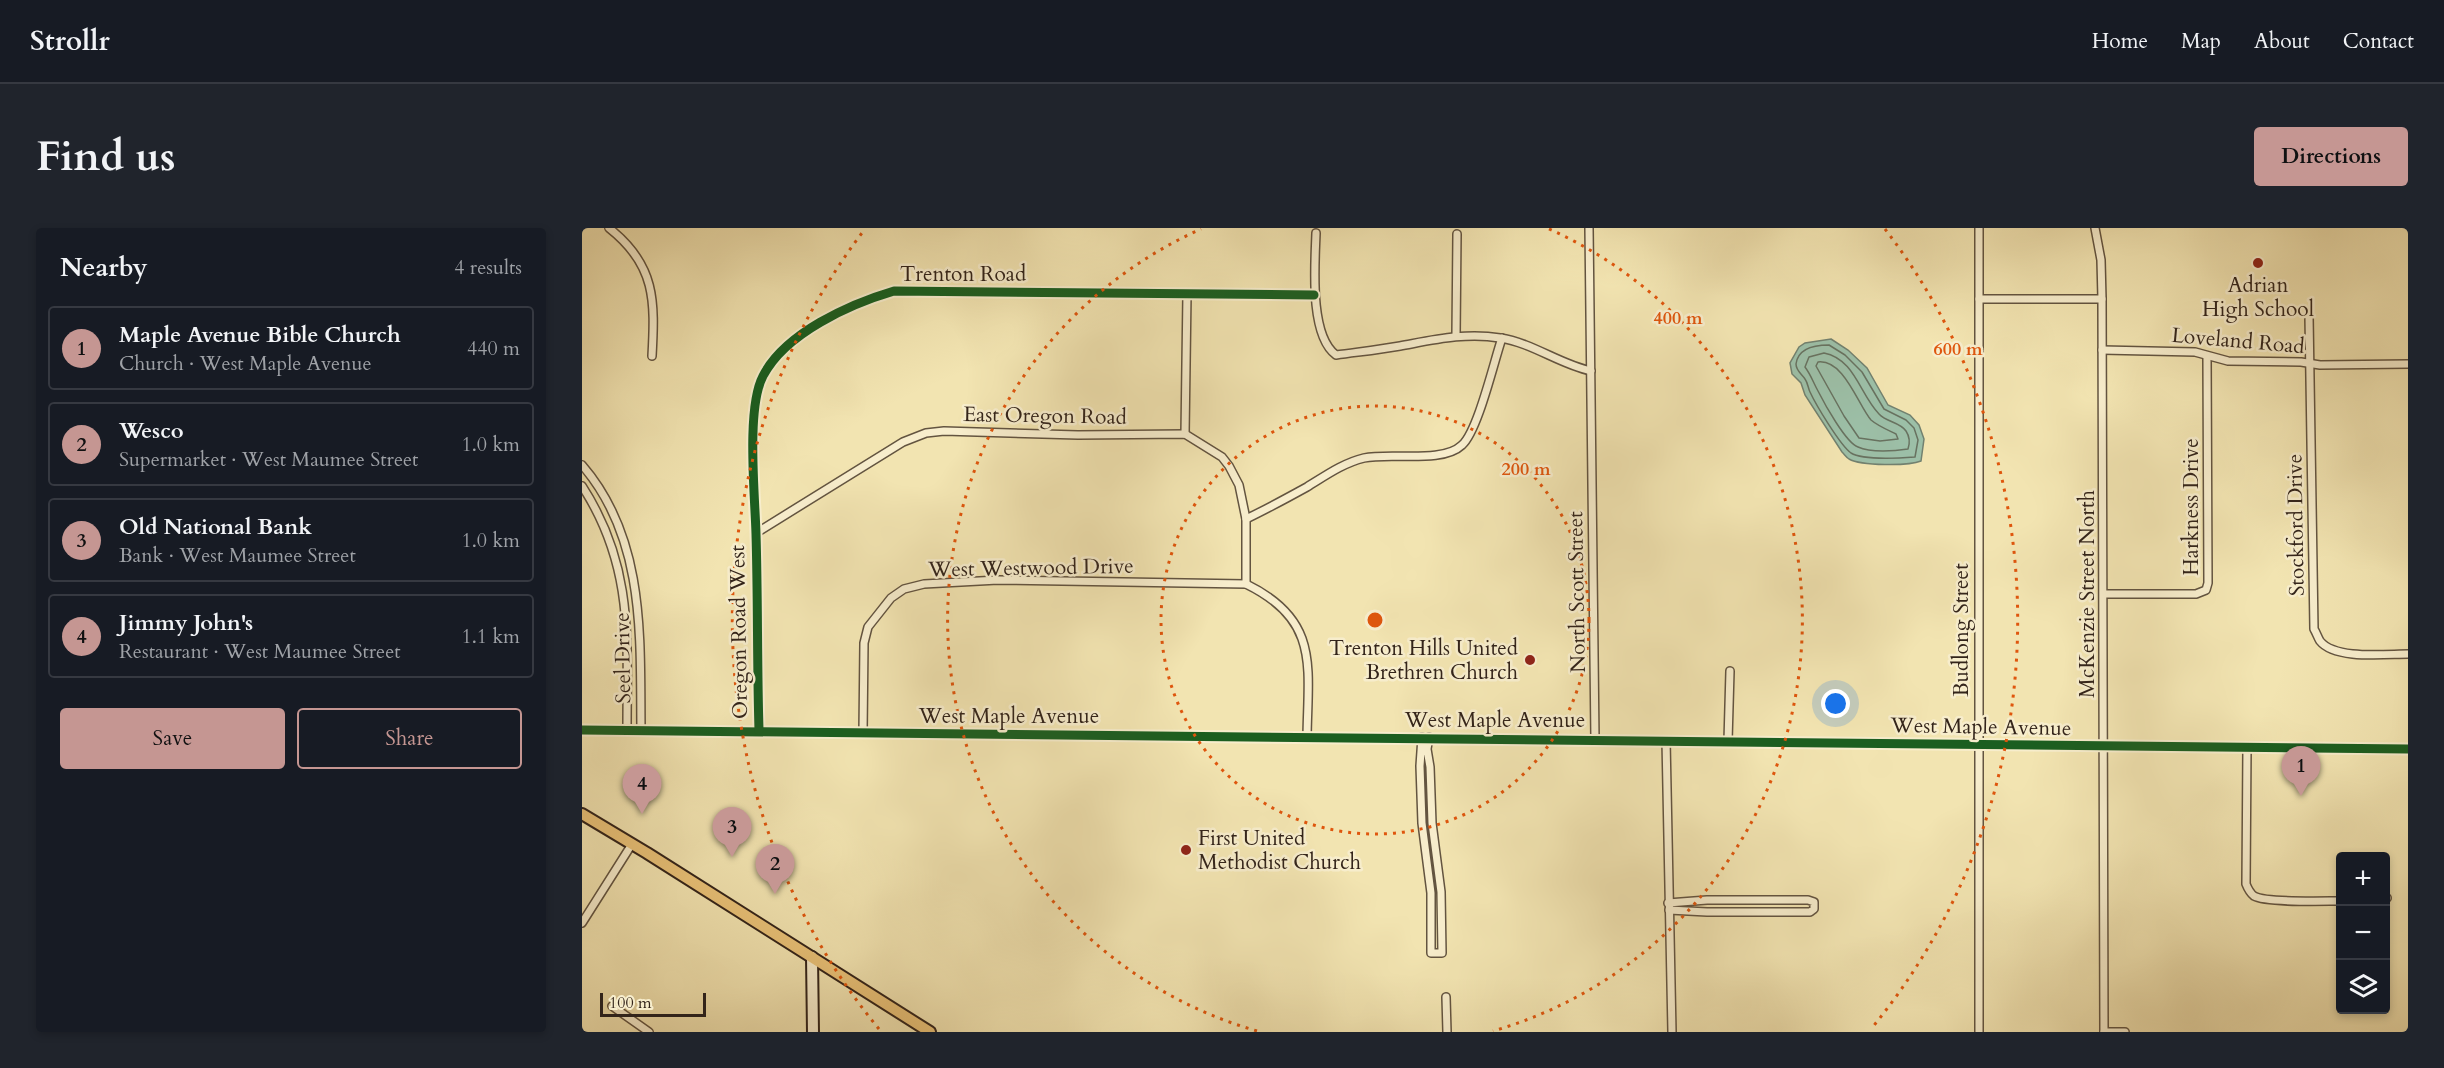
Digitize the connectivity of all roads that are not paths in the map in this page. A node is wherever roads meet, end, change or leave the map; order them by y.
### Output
1 (609, 228) edge
2 (1589, 228) edge
3 (1979, 228) edge
4 (2095, 228) edge
5 (1316, 233) dead end
6 (1457, 234) dead end
7 (1187, 294) junction
8 (1314, 295) junction
9 (1979, 299) junction
10 (2102, 299) junction
11 (2309, 316) dead end
12 (1456, 336) junction
13 (1502, 338) junction
14 (2102, 350) junction
15 (652, 356) dead end
16 (2206, 357) junction
17 (2310, 363) junction
18 (2408, 364) edge
19 (1591, 371) junction
20 (1185, 434) junction
21 (582, 465) edge
22 (582, 486) edge
23 (1246, 519) junction
24 (756, 533) junction
25 (1246, 584) junction
26 (635, 586) junction
27 (622, 589) junction
28 (2103, 594) junction
29 (2408, 654) edge
30 (1730, 671) dead end
31 (627, 729) junction
32 (641, 729) junction
33 (582, 730) edge
34 (759, 730) junction
35 (863, 732) junction
36 (1307, 737) junction
37 (1426, 737) junction
38 (1596, 739) junction
39 (1666, 740) junction
40 (1728, 741) junction
41 (1978, 745) junction
42 (2104, 747) junction
43 (2247, 747) junction
44 (2408, 749) edge
45 (582, 814) edge
46 (1422, 823) junction
47 (1432, 823) junction
48 (632, 844) junction
49 (1441, 892) junction
50 (1431, 893) junction
51 (1758, 900) junction
52 (2336, 901) edge
53 (1668, 907) junction
54 (1758, 912) junction
55 (582, 923) edge
56 (812, 957) junction
57 (1446, 997) dead end
58 (612, 1006) dead end
59 (649, 1032) edge
60 (813, 1032) edge
61 (930, 1032) edge
62 (1447, 1032) edge
63 (1672, 1032) edge
64 (1979, 1032) edge
65 (2104, 1032) edge
66 (2125, 1032) edge

1 - 15 street
2 - 19 street, North Scott Street
3 - 9 street, Budlong Street
4 - 10 street, McKenzie Street North
5 - 8 street
6 - 12 street
7 - 8 street, Trenton Road
7 - 20 street
7 - 24 street, Trenton Road
8 - 12 street
9 - 10 street
9 - 41 street, Budlong Street
10 - 14 street, McKenzie Street North
11 - 17 street, Stockford Drive
12 - 13 street
13 - 19 street
13 - 23 street
14 - 16 street, Loveland Road
14 - 28 street, McKenzie Street North
16 - 17 street, Loveland Road
16 - 28 street, Harkness Drive
17 - 18 street, Loveland Road
17 - 29 street, Stockford Drive
19 - 38 street, North Scott Street
20 - 23 street
20 - 24 street, East Oregon Road
21 - 26 street, Seel Drive
22 - 27 street, Seel Drive
23 - 25 street
24 - 34 street, Oregon Road West
25 - 35 street, West Westwood Drive
25 - 36 street
26 - 27 street, Seel Drive
26 - 32 street, Seel Drive
27 - 31 street, Seel Drive
28 - 42 street, McKenzie Street North
30 - 40 street
31 - 32 street, West Maple Avenue
31 - 33 street, West Maple Avenue
32 - 34 street, West Maple Avenue
34 - 35 street, West Maple Avenue
35 - 36 street, West Maple Avenue
36 - 37 street, West Maple Avenue
37 - 38 street, West Maple Avenue
37 - 46 street
37 - 47 street
38 - 39 street, West Maple Avenue
39 - 40 street, West Maple Avenue
39 - 53 street
40 - 41 street, West Maple Avenue
41 - 42 street, West Maple Avenue
41 - 64 street, Budlong Street
42 - 43 street, West Maple Avenue
42 - 65 street, McKenzie Street North
43 - 44 street, West Maple Avenue
43 - 52 street
45 - 48 main road
46 - 47 street
46 - 50 street
47 - 49 street
48 - 55 street
48 - 56 main road
49 - 50 street
49 - 50 street
51 - 53 street
51 - 54 street
51 - 54 street
53 - 54 street
53 - 63 street
56 - 60 street
56 - 61 main road
57 - 62 street
58 - 59 street
65 - 66 street

